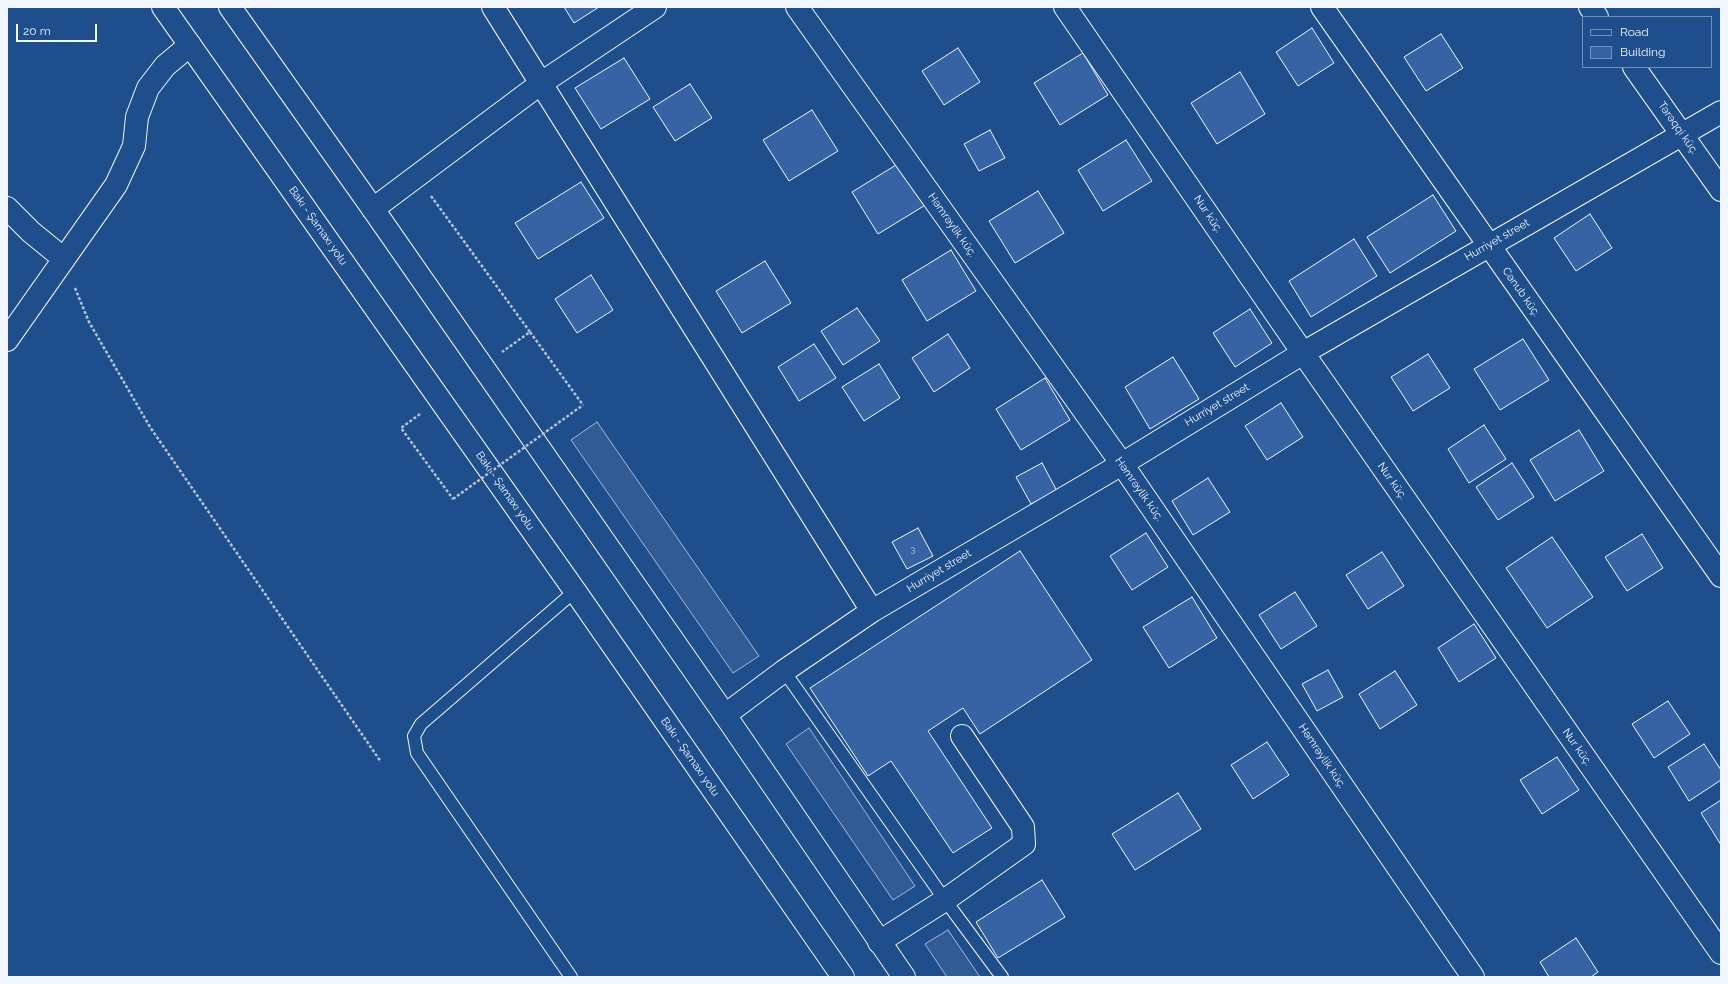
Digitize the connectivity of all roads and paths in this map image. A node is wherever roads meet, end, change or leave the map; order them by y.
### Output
1 (163, 7) edge
2 (230, 7) edge
3 (492, 7) edge
4 (654, 7) edge
5 (797, 7) edge
6 (1065, 7) edge
7 (1322, 7) edge
8 (1590, 7) edge
9 (1596, 16) edge
10 (190, 45) junction
11 (1635, 68) edge
12 (540, 84) junction
13 (1721, 112) edge
14 (1683, 135) junction
15 (417, 176) junction
16 (1721, 190) edge
17 (7, 208) edge
18 (372, 209) junction
19 (1488, 245) junction
20 (64, 258) junction
21 (530, 332) junction
22 (7, 340) edge
23 (1303, 353) junction
24 (482, 366) junction
25 (401, 428) dead end
26 (1122, 464) junction
27 (1721, 576) edge
28 (575, 591) junction
29 (872, 611) junction
30 (784, 671) junction
31 (725, 715) junction
32 (962, 736) dead end
33 (381, 762) dead end
34 (945, 900) junction
35 (879, 942) junction
36 (1721, 953) edge
37 (571, 977) edge
38 (843, 977) edge
39 (904, 977) edge
40 (1002, 977) edge
41 (1473, 977) edge

1 - 10 main road, Bakı - Şamaxı yolu
2 - 18 main road
3 - 12 main road
4 - 12 main road
5 - 26 main road, Həmrəylik küç.
6 - 23 main road, Nur küç.
7 - 19 main road, Cənub küç.
8 - 9 main road
10 - 20 main road
10 - 28 main road, Bakı - Şamaxı yolu
11 - 14 main road, Tərəqqi küç.
12 - 15 main road
12 - 29 main road
13 - 14 main road, Hurriyet street
14 - 16 main road, Tərəqqi küç.
14 - 19 main road, Hurriyet street
15 - 18 main road
15 - 21 path
17 - 20 main road
18 - 24 main road
19 - 23 main road, Hurriyet street
19 - 27 main road, Cənub küç.
20 - 22 main road
20 - 33 path
21 - 24 path
21 - 25 path, bridge
23 - 26 main road, Hurriyet street
23 - 36 main road, Nur küç.
24 - 31 main road
26 - 29 main road, Hurriyet street
26 - 41 main road, Həmrəylik küç.
28 - 37 lane
28 - 38 main road, Bakı - Şamaxı yolu
29 - 30 main road, Hurriyet street
30 - 31 main road, Hurriyet street
30 - 34 lane
31 - 35 main road
32 - 34 main road
34 - 35 main road
34 - 40 lane
35 - 39 main road

